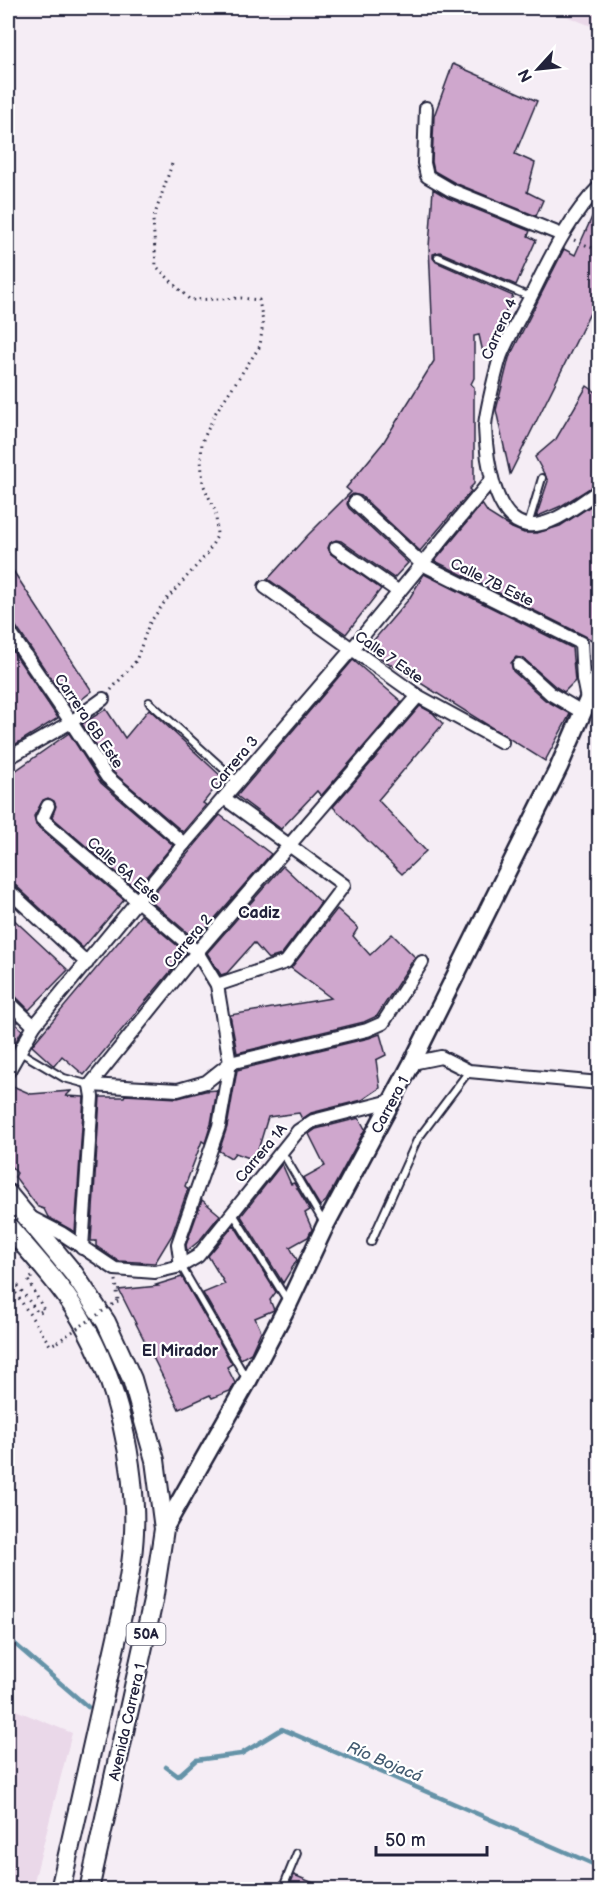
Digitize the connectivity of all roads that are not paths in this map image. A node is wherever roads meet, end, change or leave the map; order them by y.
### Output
1 (426, 108) dead end
2 (600, 186) edge
3 (562, 235) junction
4 (438, 257) dead end
5 (530, 297) junction
6 (542, 477) dead end
7 (492, 479) junction
8 (600, 490) edge
9 (355, 502) dead end
10 (527, 525) junction
11 (336, 548) dead end
12 (422, 564) junction
13 (265, 587) dead end
14 (399, 592) junction
15 (8, 630) edge
16 (351, 650) junction
17 (519, 665) dead end
18 (600, 672) edge
19 (418, 696) junction
20 (103, 699) road end
21 (149, 702) dead end
22 (585, 705) junction
23 (71, 722) junction
24 (502, 742) dead end
25 (8, 757) edge
26 (237, 781) junction
27 (224, 798) junction
28 (48, 806) dead end
29 (184, 843) junction
30 (290, 845) junction
31 (8, 890) edge
32 (138, 901) junction
33 (197, 952) junction
34 (422, 962) dead end
35 (87, 963) junction
36 (217, 985) junction
37 (8, 1001) edge
38 (34, 1026) junction
39 (19, 1052) junction
40 (230, 1063) junction
41 (412, 1063) junction
42 (470, 1071) junction
43 (8, 1072) edge
44 (600, 1083) edge
45 (90, 1085) junction
46 (391, 1101) junction
47 (281, 1150) junction
48 (8, 1194) edge
49 (23, 1212) junction
50 (232, 1212) junction
51 (8, 1226) edge
52 (325, 1226) junction
53 (371, 1242) dead end
54 (82, 1248) junction
55 (181, 1266) junction
56 (289, 1303) junction
57 (248, 1382) junction
58 (164, 1529) junction
59 (297, 1853) dead end
60 (60, 1890) edge
61 (89, 1890) edge
62 (282, 1890) edge

1 - 3 street
2 - 3 street, Carrera 4
3 - 5 street, Carrera 4
4 - 5 lane
5 - 7 street, Carrera 4
6 - 10 lane
7 - 10 street, Carrera 4
7 - 12 street, Carrera 3
8 - 10 street
9 - 12 street, Calle 7B Este
11 - 14 street
12 - 14 street, Carrera 3
12 - 22 street, Calle 7B Este
13 - 16 street, Calle 7 Este
14 - 16 street, Carrera 3
15 - 23 street, Carrera 6B Este
16 - 19 street, Calle 7 Este
16 - 26 street, Carrera 3
17 - 22 street
18 - 22 street, Carrera 1
19 - 24 street, Calle 7 Este
19 - 30 street, Carrera 2
20 - 23 street
21 - 26 lane
22 - 41 street, Carrera 1
23 - 25 street
23 - 29 street, Carrera 6B Este
26 - 27 street, Carrera 3
27 - 29 street, Carrera 3
27 - 30 street
28 - 32 street, Calle 6A Este
29 - 32 street, Carrera 3
30 - 33 street, Carrera 2
30 - 36 street
31 - 35 street
32 - 33 street, Calle 6A Este
32 - 35 street, Carrera 3
33 - 36 street, Calle 6A Este
33 - 45 street, Carrera 2
34 - 40 street
35 - 38 street, Carrera 3
36 - 40 street
37 - 38 street
38 - 39 street, Carrera 3
39 - 43 street, Carrera 3
39 - 45 lane
40 - 45 street
40 - 55 street
41 - 42 street
41 - 46 street, Carrera 1
42 - 44 street
42 - 53 lane
45 - 54 street
46 - 47 street, Carrera 1A
46 - 52 street, Carrera 1
47 - 50 street, Carrera 1A
47 - 52 lane
48 - 49 main road, 50A
49 - 54 street
49 - 58 main road, Avenida Carrera 1 / 50A
50 - 55 street, Carrera 1A
50 - 56 lane
51 - 60 main road, Avenida Carrera 1 / 50A
52 - 56 street, Carrera 1
54 - 55 street
55 - 57 lane
56 - 57 street, Carrera 1
57 - 58 street, Carrera 1
58 - 61 main road, Avenida Carrera 1 / 50A
59 - 62 lane

